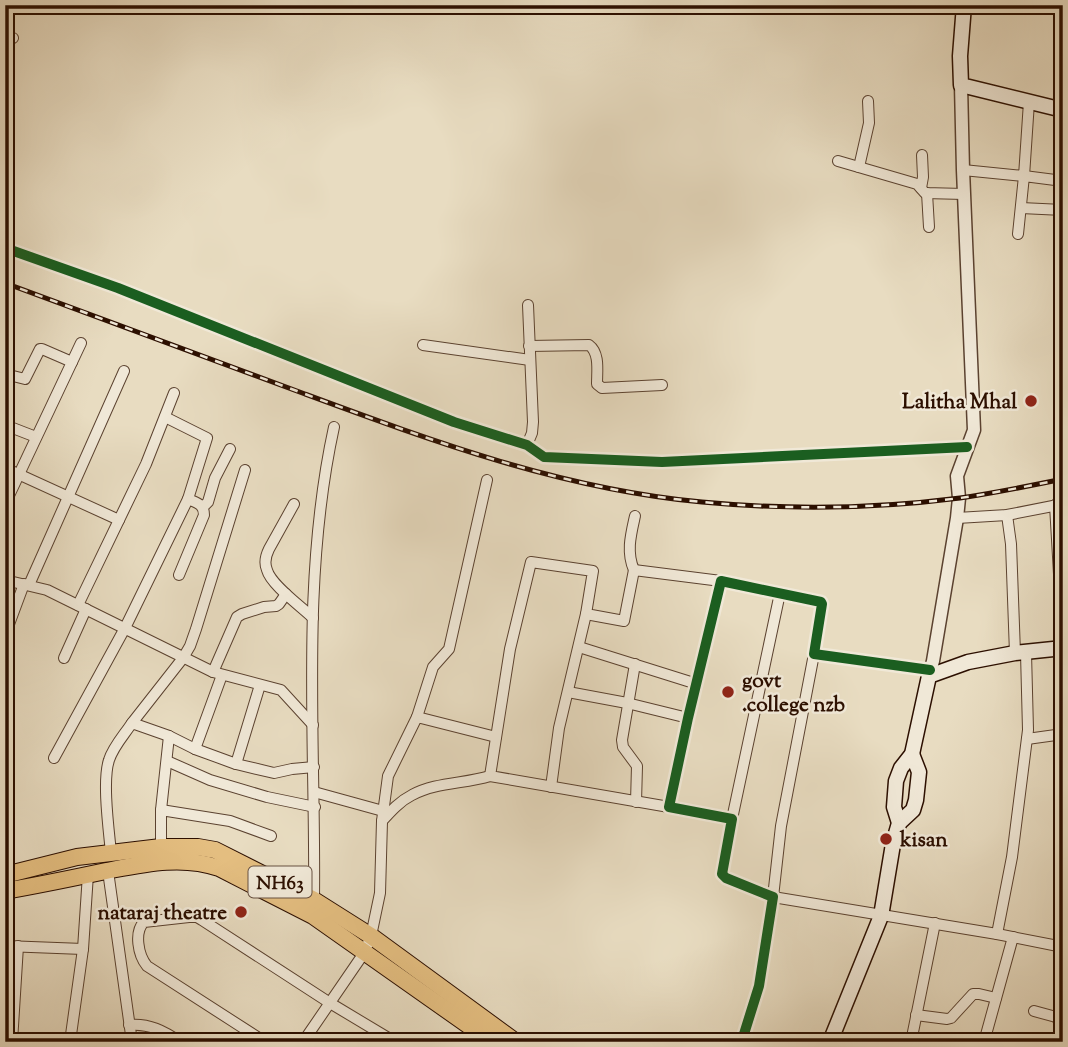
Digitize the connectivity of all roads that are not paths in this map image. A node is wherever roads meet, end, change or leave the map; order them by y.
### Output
1 (964, 5) edge
2 (961, 85) junction
3 (868, 101) dead end
4 (1029, 102) junction
5 (1063, 110) edge
6 (922, 155) dead end
7 (838, 162) dead end
8 (859, 167) junction
9 (963, 170) junction
10 (1024, 176) junction
11 (1063, 181) edge
12 (924, 191) junction
13 (964, 194) junction
14 (1021, 208) junction
15 (1063, 210) edge
16 (929, 227) dead end
17 (1018, 234) dead end
18 (5, 248) edge
19 (528, 305) dead end
20 (81, 343) dead end
21 (423, 345) dead end
22 (529, 346) junction
23 (530, 360) junction
24 (72, 362) junction
25 (124, 371) dead end
26 (5, 374) edge
27 (662, 385) dead end
28 (174, 393) dead end
29 (165, 416) junction
30 (5, 425) edge
31 (334, 427) dead end
32 (36, 437) junction
33 (527, 445) junction
34 (967, 447) junction
35 (230, 449) dead end
36 (5, 468) edge
37 (245, 470) dead end
38 (19, 473) junction
39 (487, 480) dead end
40 (68, 496) junction
41 (188, 499) junction
42 (5, 503) edge
43 (1059, 504) edge
44 (294, 505) dead end
45 (203, 507) junction
46 (1007, 515) junction
47 (635, 516) dead end
48 (957, 518) junction
49 (120, 520) junction
50 (634, 570) junction
51 (179, 575) dead end
52 (5, 580) edge
53 (721, 581) junction
54 (26, 585) junction
55 (780, 593) junction
56 (286, 594) junction
57 (1062, 604) edge
58 (82, 607) junction
59 (586, 614) junction
60 (313, 618) junction
61 (125, 628) junction
62 (5, 635) edge
63 (1063, 645) edge
64 (579, 647) junction
65 (1021, 653) junction
66 (814, 654) junction
67 (64, 658) dead end
68 (183, 658) junction
69 (635, 664) junction
70 (217, 673) junction
71 (929, 673) junction
72 (260, 684) junction
73 (697, 684) junction
74 (568, 692) junction
75 (627, 703) junction
76 (417, 717) junction
77 (688, 718) junction
78 (132, 723) junction
79 (313, 725) junction
80 (1063, 734) edge
81 (169, 736) junction
82 (496, 737) junction
83 (1027, 739) junction
84 (195, 749) junction
85 (912, 754) junction
86 (54, 758) dead end
87 (167, 761) junction
88 (5, 762) edge
89 (236, 764) junction
90 (314, 767) junction
91 (5, 773) edge
92 (490, 776) junction
93 (551, 787) junction
94 (314, 792) junction
95 (636, 802) junction
96 (315, 807) junction
97 (669, 807) junction
98 (161, 810) junction
99 (382, 816) junction
100 (732, 820) junction
101 (899, 822) junction
102 (271, 836) dead end
103 (162, 847) junction
104 (111, 853) junction
105 (108, 871) junction
106 (88, 874) junction
107 (5, 875) edge
108 (5, 891) edge
109 (773, 897) junction
110 (314, 900) junction
111 (881, 916) junction
112 (935, 923) junction
113 (997, 934) junction
114 (371, 936) junction
115 (1013, 937) junction
116 (5, 946) edge
117 (18, 946) junction
118 (1063, 947) edge
119 (83, 949) junction
120 (364, 953) junction
121 (996, 998) junction
122 (331, 1003) junction
123 (1034, 1011) dead end
124 (916, 1015) junction
125 (129, 1025) junction
126 (1063, 1026) edge
127 (12, 1042) edge
128 (70, 1042) edge
129 (132, 1042) edge
130 (180, 1042) edge
131 (265, 1042) edge
132 (303, 1042) edge
133 (395, 1042) edge
134 (492, 1042) edge
135 (516, 1042) edge
136 (758, 1042) edge
137 (830, 1042) edge
138 (911, 1042) edge
139 (984, 1042) edge

1 - 2 main road
2 - 4 main road
2 - 9 street
3 - 8 street
4 - 5 main road
4 - 10 street
6 - 12 street
7 - 8 street
8 - 12 street
9 - 10 street
9 - 13 street
10 - 11 street
10 - 14 street
12 - 13 street
12 - 16 street
13 - 34 street
14 - 15 street
14 - 17 street
18 - 33 street
19 - 22 street
20 - 24 street
21 - 23 street
22 - 23 street
22 - 27 street
23 - 33 street
24 - 26 street
24 - 32 street
25 - 40 street
28 - 29 street
29 - 41 street
29 - 49 street
30 - 32 street
31 - 60 street
32 - 38 street
33 - 34 street
34 - 48 street
35 - 45 street
36 - 38 street
37 - 68 street
38 - 40 street
38 - 42 street
39 - 76 street
40 - 49 street
40 - 54 street
41 - 45 street
41 - 61 street
43 - 46 street
43 - 57 street
44 - 56 street
45 - 51 street
46 - 48 street
46 - 65 street
47 - 50 street
48 - 71 street
49 - 58 street
50 - 53 street
50 - 59 street
52 - 54 street
53 - 55 street
53 - 73 street
54 - 58 street
54 - 62 street
55 - 66 street
55 - 100 street
56 - 60 street
56 - 70 street
57 - 63 street
58 - 61 street
58 - 67 street
59 - 64 street
59 - 82 street
60 - 79 street
61 - 68 street
61 - 86 street
63 - 65 main road
64 - 69 street
64 - 74 street
65 - 71 main road
65 - 83 street
66 - 71 street
66 - 109 street
68 - 70 street
68 - 78 street
69 - 73 street
69 - 75 street
70 - 72 street
70 - 84 street
71 - 85 main road
72 - 79 street
72 - 89 street
73 - 77 street
74 - 75 street
74 - 93 street
75 - 77 street
75 - 95 street
76 - 82 street
76 - 99 street
77 - 97 street
78 - 81 street
78 - 104 street
79 - 90 street
80 - 83 street
81 - 84 street
81 - 87 street
82 - 92 street
83 - 113 street
84 - 89 street
85 - 101 main road
85 - 101 main road
87 - 96 street
87 - 98 street
88 - 91 street
89 - 90 street
90 - 94 street
92 - 93 street
92 - 99 street
93 - 95 street
94 - 96 street
94 - 99 street
95 - 97 street
96 - 110 street
97 - 100 street
98 - 102 street
98 - 103 street
99 - 114 street
100 - 109 street
101 - 111 main road
103 - 104 highway, NH63
103 - 110 highway, NH63
104 - 107 highway, NH63
105 - 106 highway, NH63
105 - 120 highway, NH63
105 - 125 street
106 - 108 highway, NH63
106 - 119 street
109 - 111 street
109 - 136 street
110 - 114 highway, NH63
111 - 112 street
111 - 137 main road
112 - 113 street
112 - 124 street
113 - 115 street
114 - 120 street
114 - 135 highway, NH63
115 - 118 street
115 - 121 street
116 - 117 street
117 - 119 street
117 - 127 street
119 - 128 street
120 - 122 street
120 - 134 highway, NH63
121 - 124 street
121 - 139 street
122 - 131 street
122 - 132 street
122 - 133 street
123 - 126 street
124 - 138 street
125 - 129 street
125 - 130 street

